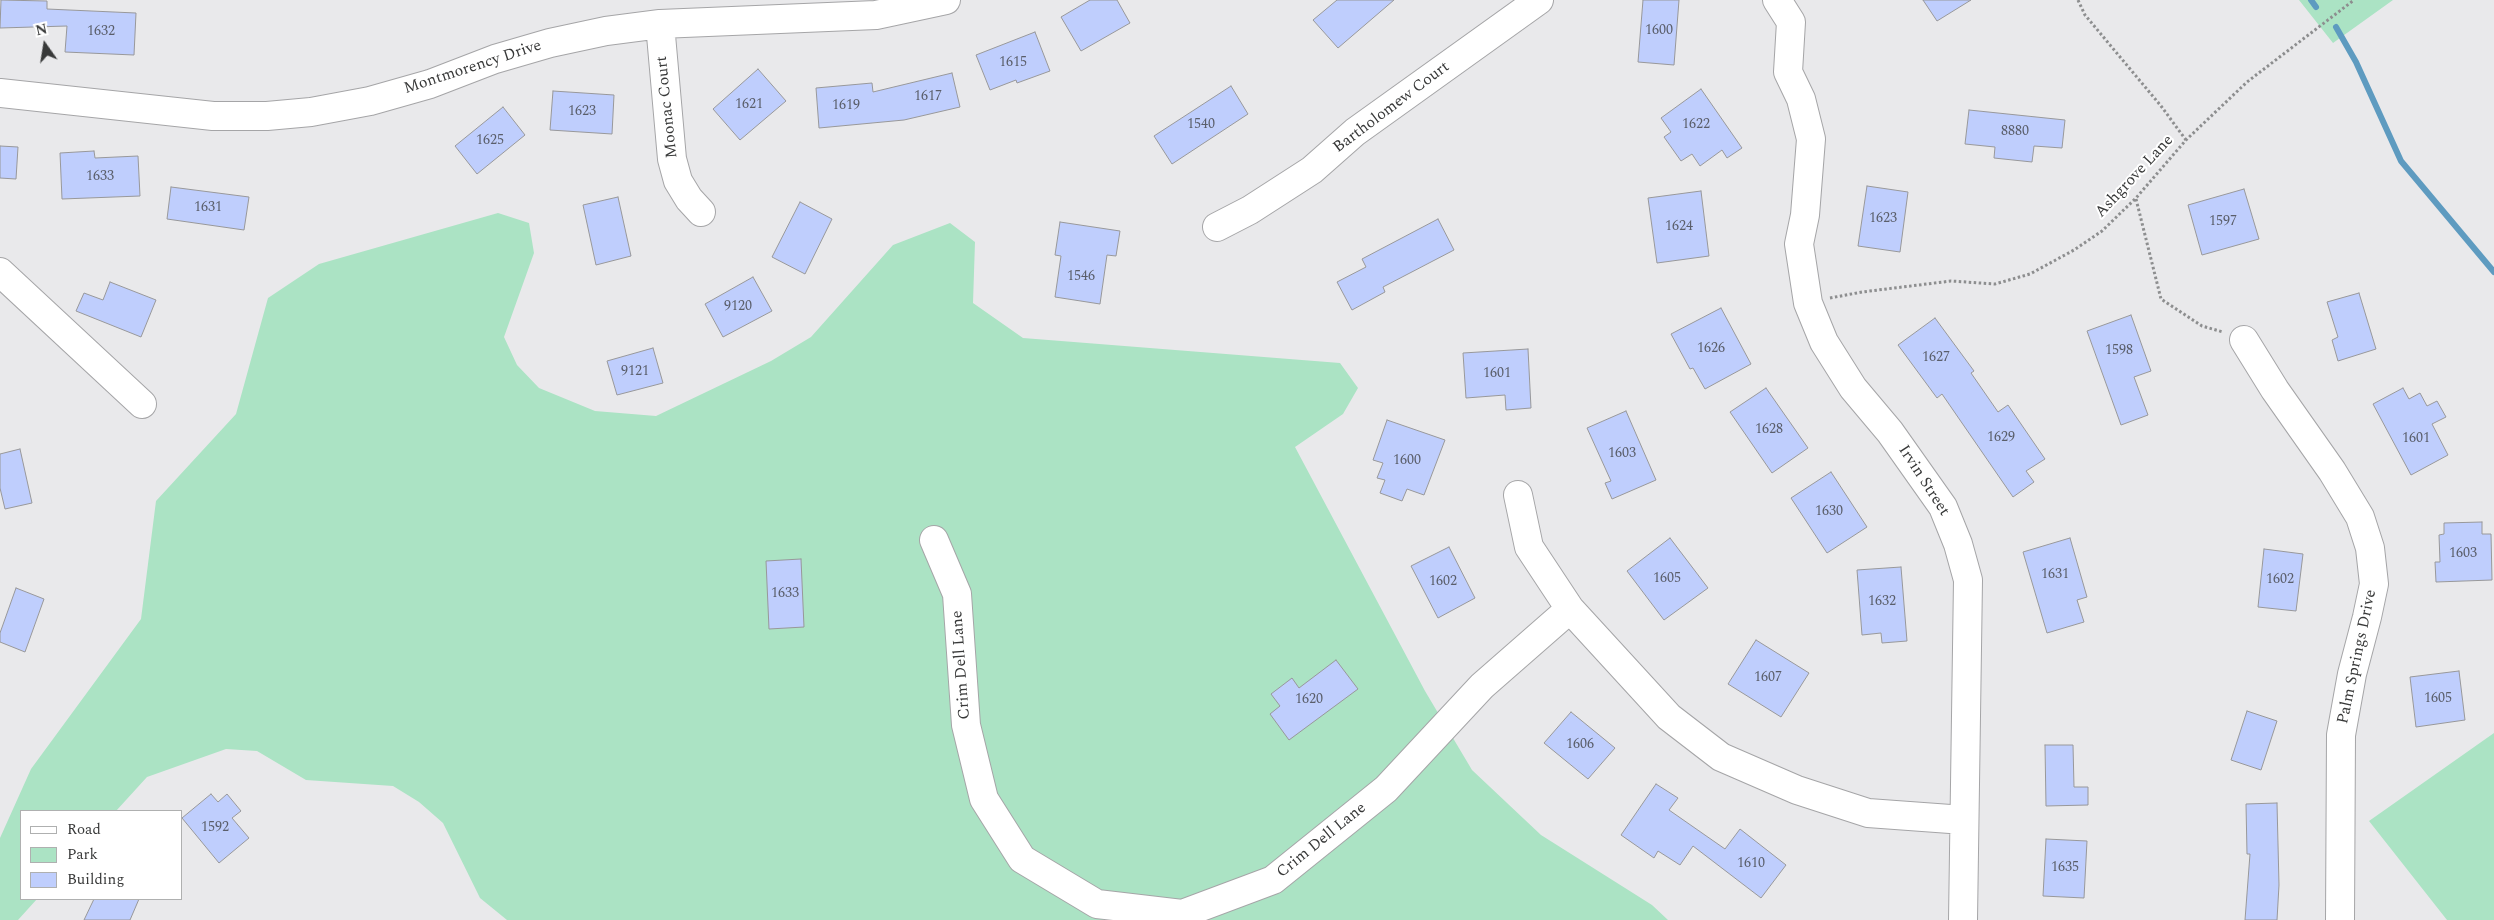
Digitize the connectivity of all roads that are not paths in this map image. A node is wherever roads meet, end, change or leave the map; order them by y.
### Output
1 (946, 0) edge
2 (1539, 0) edge
3 (1777, 0) edge
4 (815, 9) edge
5 (660, 24) junction
6 (0, 93) edge
7 (701, 212) dead end
8 (1217, 227) dead end
9 (0, 272) edge
10 (2244, 340) road end
11 (142, 404) dead end
12 (1518, 495) dead end
13 (934, 540) dead end
14 (1570, 609) junction
15 (1964, 820) junction
16 (1963, 920) edge
17 (2340, 920) edge

1 - 4 street, Montmorency Drive
2 - 8 street, Bartholomew Court
3 - 15 street, Irvin Street
4 - 5 street, Montmorency Drive
5 - 6 street, Montmorency Drive
5 - 7 street, Moonac Court
9 - 11 street
10 - 17 street, Palm Springs Drive
12 - 14 street
13 - 14 street, Crim Dell Lane
14 - 15 street
15 - 16 street, Irvin Street

